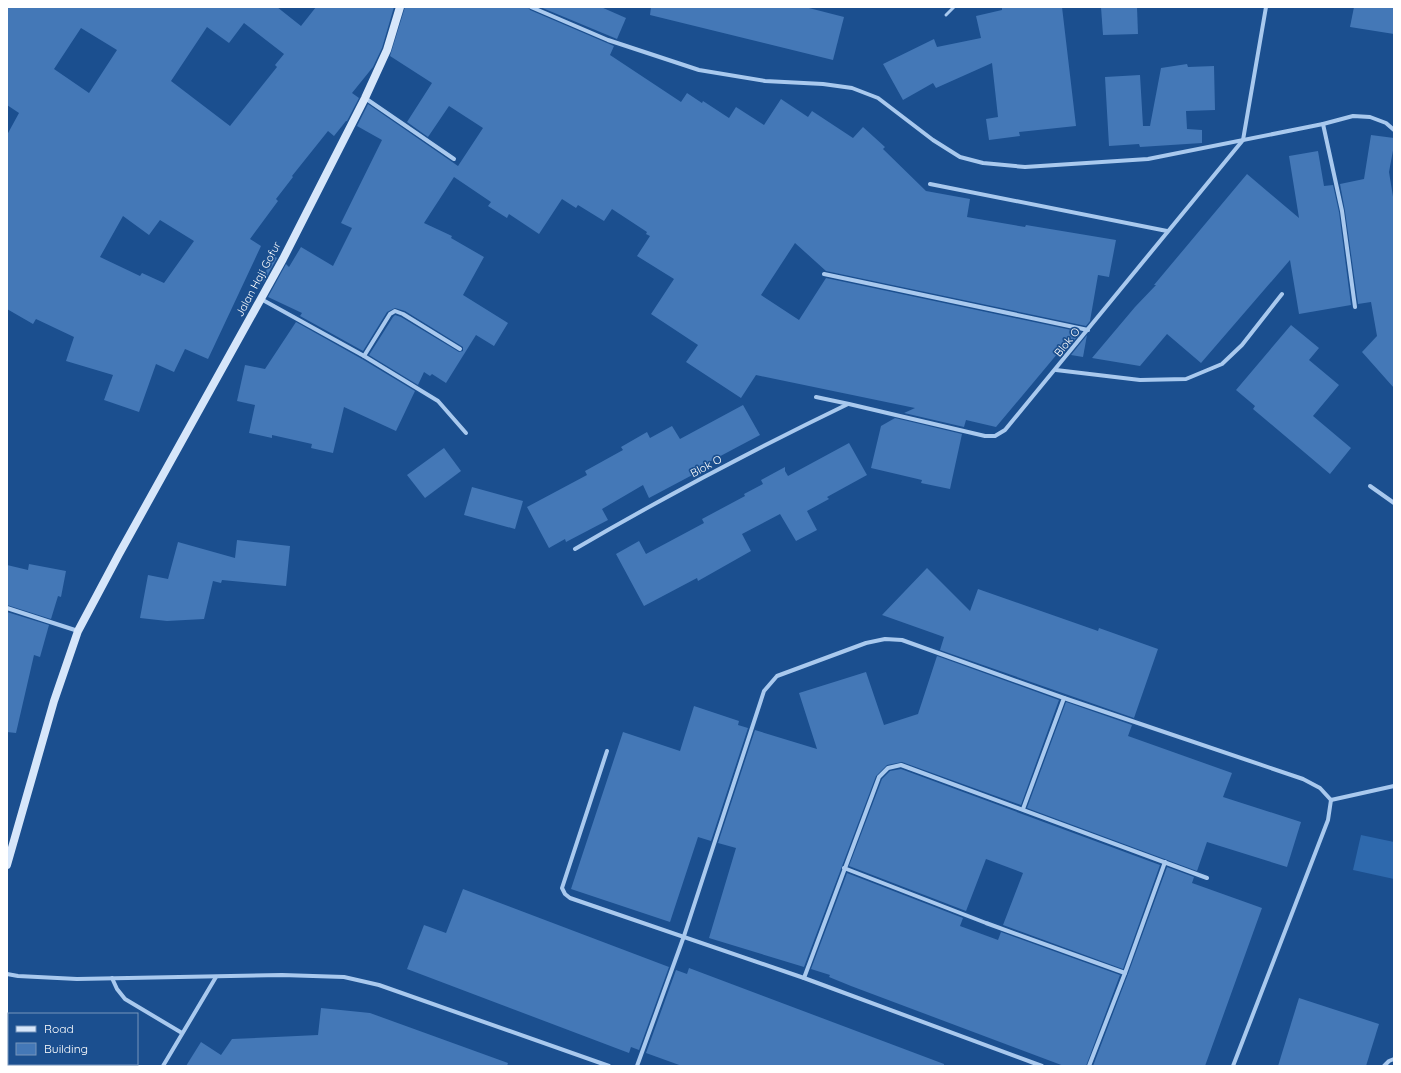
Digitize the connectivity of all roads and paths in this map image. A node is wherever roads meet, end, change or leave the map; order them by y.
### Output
1 (400, 7) edge
2 (531, 7) edge
3 (954, 7) edge
4 (1266, 7) edge
5 (946, 15) dead end
6 (365, 98) junction
7 (1323, 124) junction
8 (1394, 130) edge
9 (1243, 140) junction
10 (454, 159) dead end
11 (930, 184) dead end
12 (1167, 231) junction
13 (824, 274) dead end
14 (1282, 294) dead end
15 (261, 298) junction
16 (1355, 307) dead end
17 (1088, 330) junction
18 (460, 349) dead end
19 (364, 356) junction
20 (1056, 370) junction
21 (816, 397) dead end
22 (849, 404) junction
23 (466, 433) dead end
24 (1370, 486) dead end
25 (1394, 503) edge
26 (575, 549) dead end
27 (7, 608) edge
28 (78, 631) junction
29 (1064, 698) junction
30 (607, 751) dead end
31 (1394, 786) edge
32 (1332, 800) junction
33 (1024, 809) junction
34 (1165, 862) junction
35 (7, 865) edge
36 (844, 868) junction
37 (1207, 878) dead end
38 (684, 936) junction
39 (7, 974) edge
40 (1125, 974) junction
41 (216, 976) junction
42 (112, 978) junction
43 (804, 978) junction
44 (182, 1033) junction
45 (1394, 1059) edge
46 (163, 1066) edge
47 (609, 1066) edge
48 (638, 1066) edge
49 (1042, 1066) edge
50 (1089, 1066) edge
51 (1233, 1066) edge
52 (1384, 1066) edge

1 - 6 street, Jalan Haji Gofur
2 - 9 street
3 - 5 lane
4 - 9 street
6 - 10 street
6 - 15 street, Jalan Haji Gofur
7 - 8 street
7 - 9 street
7 - 16 street
9 - 12 street, Blok O
11 - 12 street
12 - 17 street, Blok O
13 - 17 street
14 - 20 street
15 - 19 street
15 - 28 street, Jalan Haji Gofur
17 - 20 street, Blok O
18 - 19 street
19 - 23 street
20 - 22 street, Blok O
21 - 22 street, Blok O
22 - 26 street, Blok O
24 - 25 street
27 - 28 street
28 - 35 street, Jalan Haji Gofur
29 - 32 street
29 - 33 street
29 - 38 street
30 - 38 street
31 - 32 street
32 - 51 street
33 - 34 street
33 - 36 street
34 - 37 street
34 - 40 street
36 - 40 street
36 - 43 street
38 - 43 street
38 - 48 street
39 - 42 street
40 - 50 street
41 - 42 street
41 - 44 street
41 - 47 street
42 - 44 street
43 - 49 street
44 - 46 street
45 - 52 street

